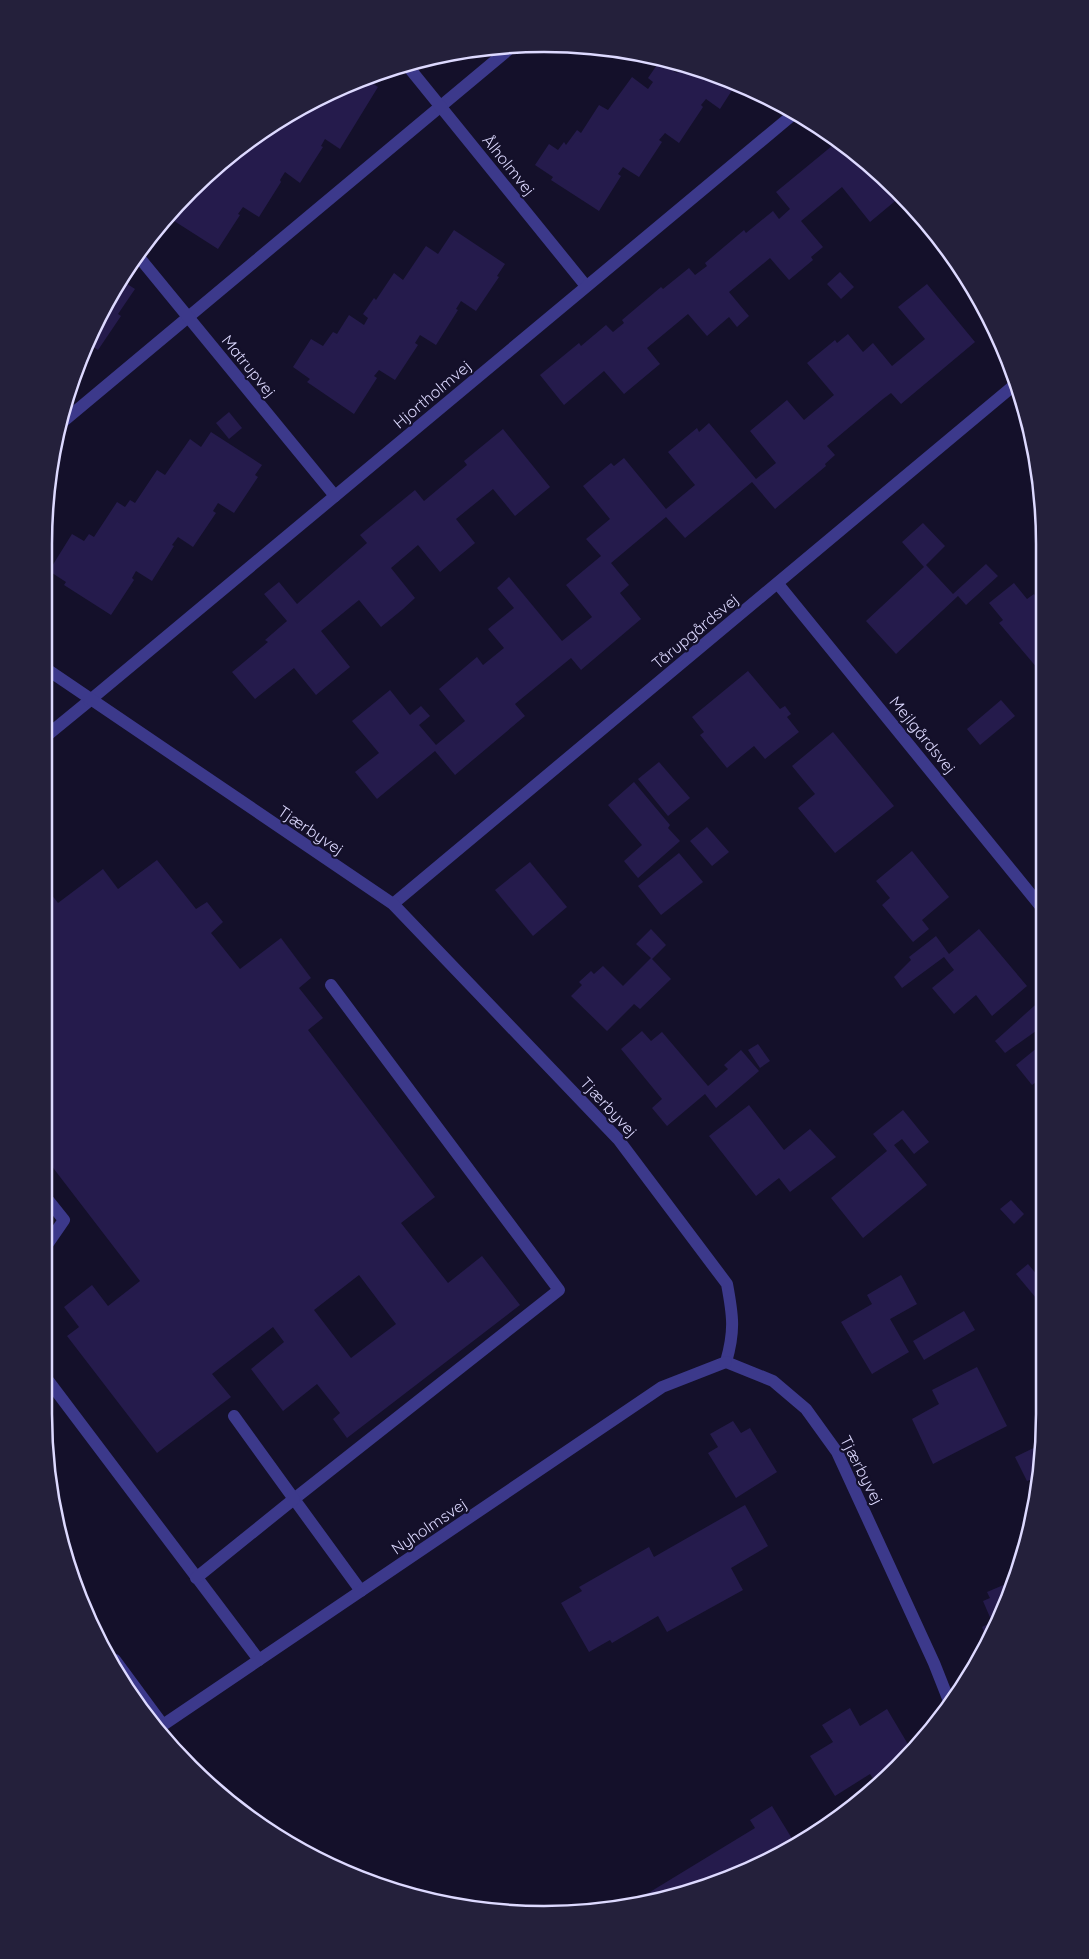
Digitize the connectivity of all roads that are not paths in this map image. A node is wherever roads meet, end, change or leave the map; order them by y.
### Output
1 (502, 55) edge
2 (411, 71) edge
3 (440, 106) junction
4 (790, 117) edge
5 (142, 261) edge
6 (586, 286) junction
7 (188, 317) junction
8 (1011, 388) edge
9 (70, 415) edge
10 (335, 496) junction
11 (778, 584) junction
12 (52, 673) edge
13 (89, 701) junction
14 (52, 731) edge
15 (1036, 901) edge
16 (393, 904) junction
17 (331, 985) dead end
18 (52, 1205) edge
19 (52, 1237) edge
20 (726, 1362) junction
21 (52, 1386) edge
22 (234, 1416) dead end
23 (294, 1499) junction
24 (196, 1578) junction
25 (361, 1591) junction
26 (258, 1660) junction
27 (947, 1698) edge
28 (163, 1725) edge

1 - 3 street
2 - 3 street, Ålholmvej
3 - 6 street, Ålholmvej
3 - 7 street
4 - 6 street, Hjortholmvej
5 - 7 street, Matrupvej
6 - 10 street, Hjortholmvej
7 - 9 street
7 - 10 street, Matrupvej
8 - 11 street, Tårupgårdsvej
10 - 13 street, Hjortholmvej
11 - 15 street, Mejlgårdsvej
11 - 16 street, Tårupgårdsvej
12 - 13 street, Tjærbyvej
13 - 14 street, Hjortholmvej
13 - 16 street, Tjærbyvej
16 - 20 street, Tjærbyvej
17 - 23 street
18 - 19 street
20 - 25 street, Nyholmsvej
20 - 27 street, Tjærbyvej
21 - 24 street
22 - 23 street
23 - 24 street
23 - 25 street
24 - 26 street
25 - 26 street, Nyholmsvej
26 - 28 street, Nyholmsvej

